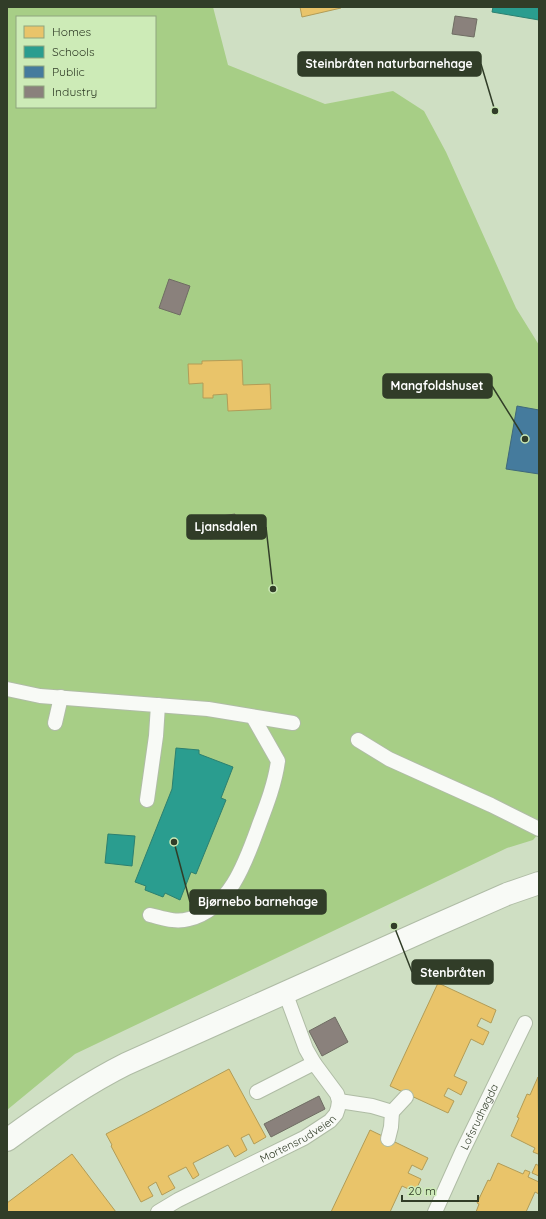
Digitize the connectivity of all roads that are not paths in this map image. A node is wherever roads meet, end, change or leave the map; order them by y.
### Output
1 (7, 689) edge
2 (61, 697) junction
3 (158, 705) junction
4 (253, 717) junction
5 (55, 723) dead end
6 (293, 723) dead end
7 (358, 740) dead end
8 (147, 800) dead end
9 (539, 829) edge
10 (539, 883) edge
11 (150, 914) dead end
12 (286, 992) junction
13 (525, 1023) dead end
14 (314, 1063) junction
15 (257, 1092) dead end
16 (406, 1097) dead end
17 (339, 1101) junction
18 (392, 1112) junction
19 (388, 1139) dead end
20 (7, 1140) edge
21 (158, 1212) edge
22 (435, 1212) edge

1 - 2 lane
2 - 3 lane
2 - 5 lane
3 - 4 lane
3 - 8 lane
4 - 6 lane
4 - 11 lane
7 - 9 lane
10 - 12 street
12 - 14 lane, Mortensrudveien
12 - 20 street
13 - 22 lane, Lofsrudhøgda
14 - 15 lane
14 - 17 lane, Mortensrudveien
16 - 18 lane
17 - 18 lane
17 - 21 lane, Mortensrudveien
18 - 19 lane

